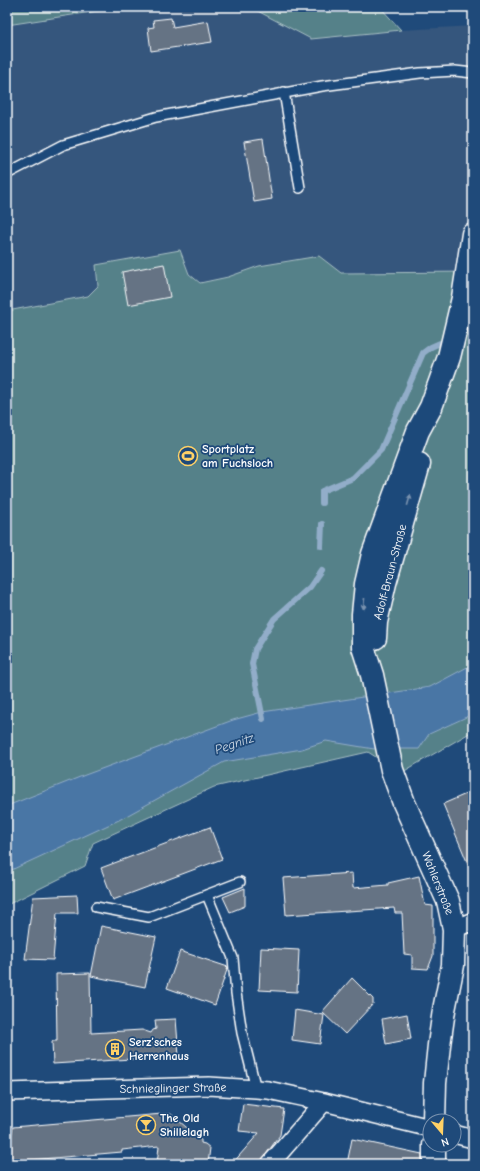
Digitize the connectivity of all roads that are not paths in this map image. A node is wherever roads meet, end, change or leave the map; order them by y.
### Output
1 (473, 73) edge
2 (284, 92) junction
3 (7, 174) edge
4 (300, 188) dead end
5 (473, 239) edge
6 (372, 675) joint
7 (240, 882) dead end
8 (207, 895) junction
9 (96, 906) dead end
10 (463, 925) edge
11 (256, 1089) junction
12 (7, 1092) edge
13 (324, 1102) junction
14 (434, 1113) edge
15 (422, 1126) edge
16 (462, 1136) edge
17 (473, 1139) edge
18 (434, 1153) edge
19 (270, 1164) edge
20 (434, 1164) edge

1 - 2 lane
2 - 3 lane
2 - 4 lane
5 - 6 main road, Adolf-Braun-Straße
6 - 10 main road, Wahlerstraße
7 - 8 lane
8 - 9 lane
8 - 11 lane
10 - 14 main road, Wahlerstraße
11 - 12 street, Schnieglinger Straße
11 - 13 street, Schnieglinger Straße
13 - 15 street, Schnieglinger Straße
13 - 19 street
16 - 17 street
18 - 20 main road

